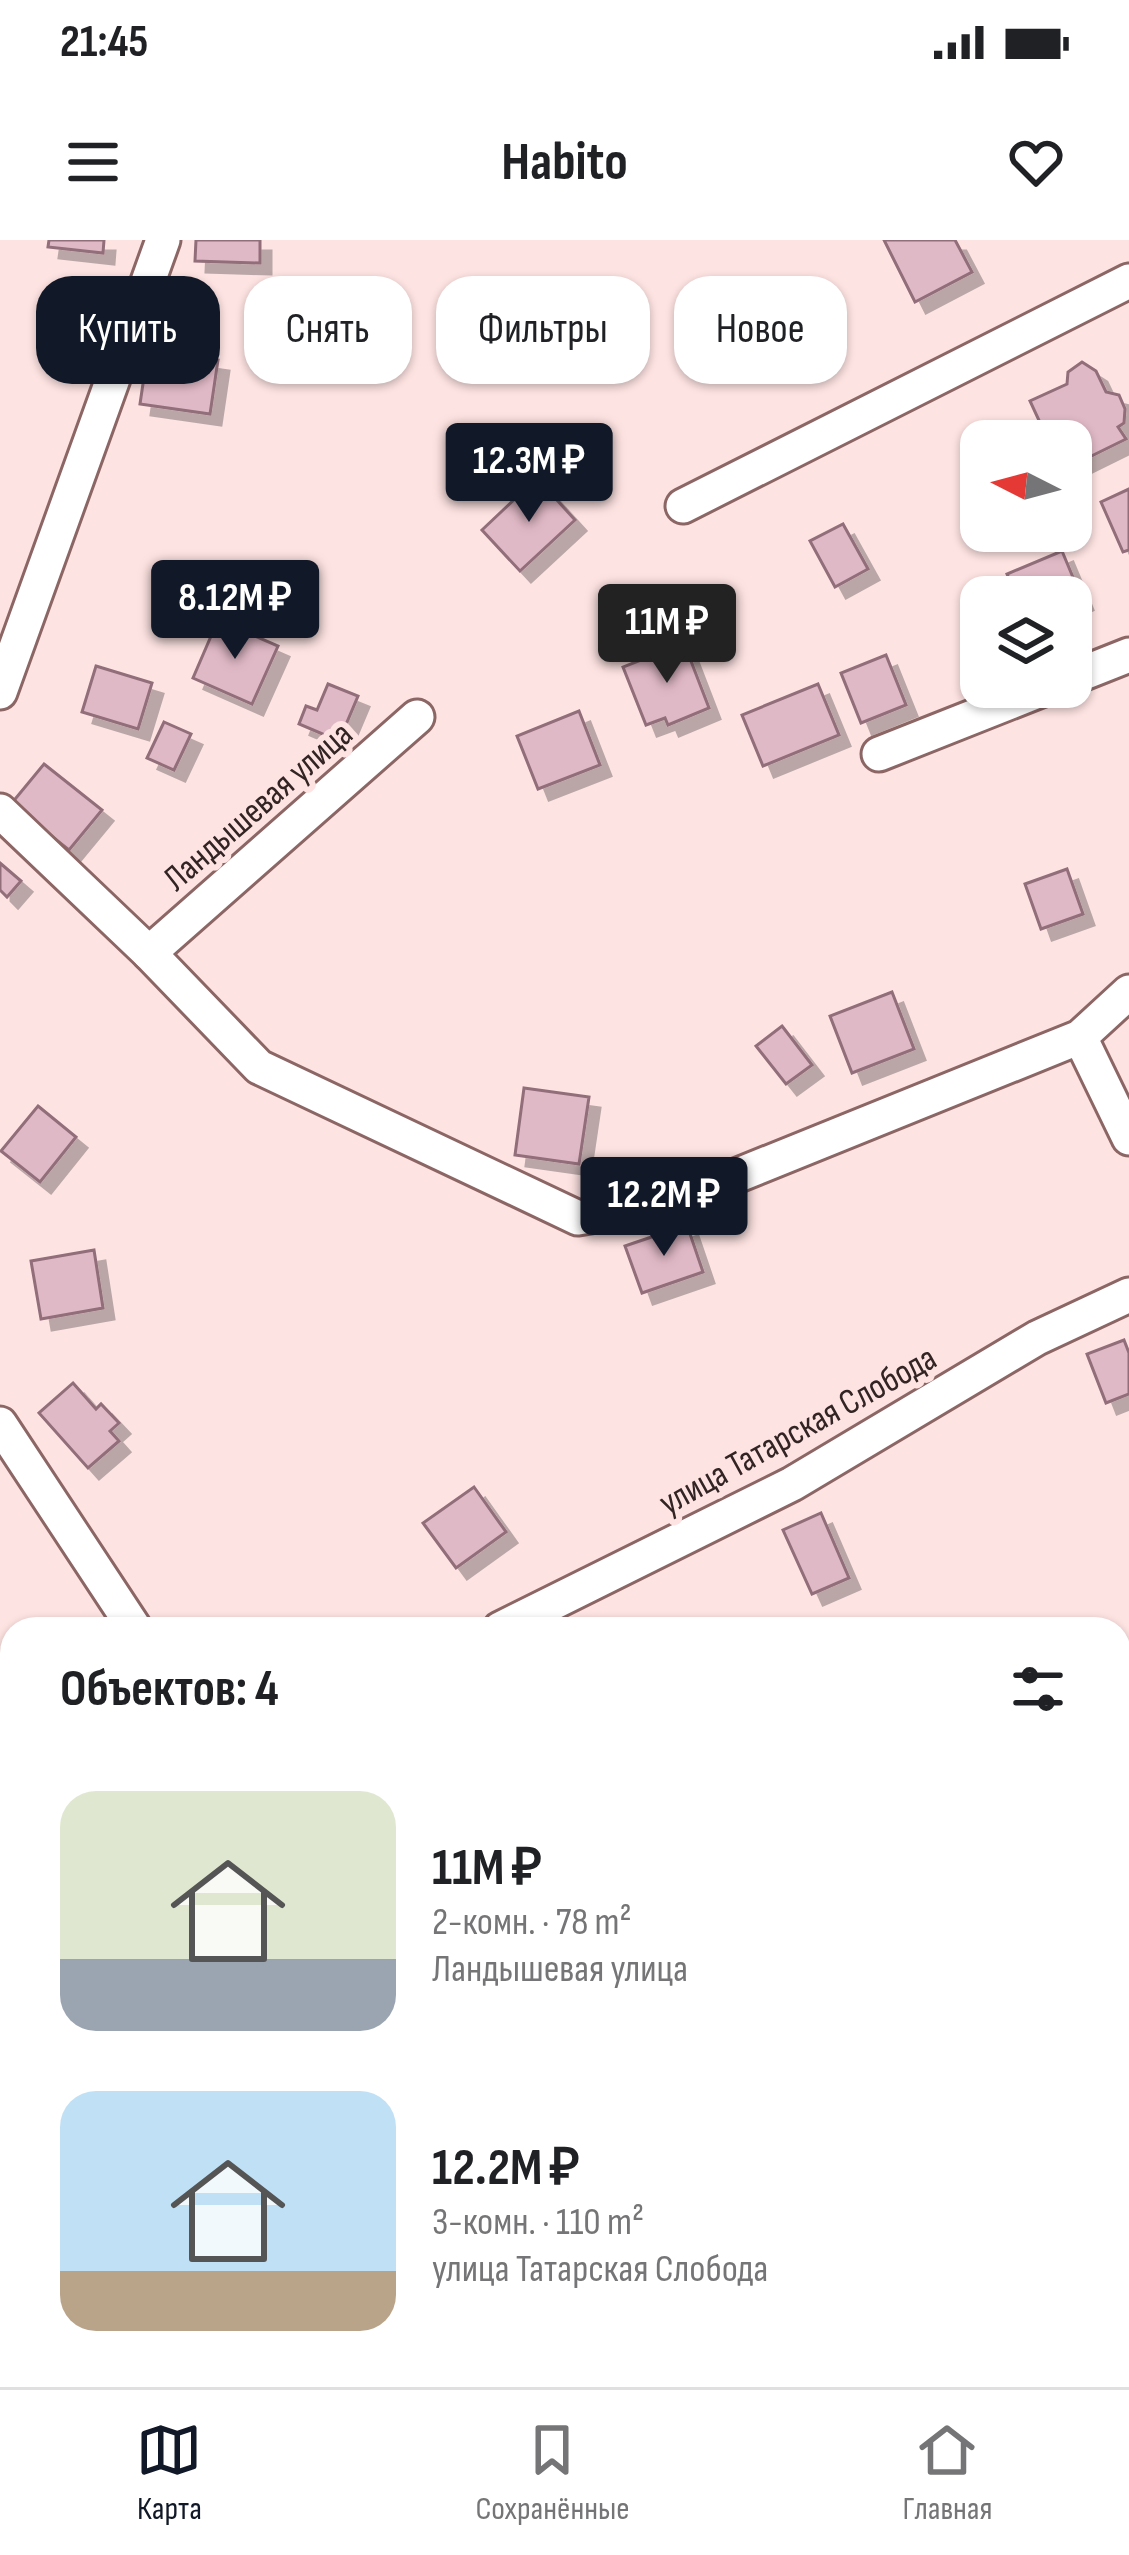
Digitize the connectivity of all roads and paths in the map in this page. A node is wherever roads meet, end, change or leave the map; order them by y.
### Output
1 (163, 240) edge
2 (1129, 281) edge
3 (682, 506) dead end
4 (1129, 655) edge
5 (1092, 670) edge
6 (0, 692) edge
7 (995, 708) edge
8 (417, 717) dead end
9 (879, 754) dead end
10 (0, 812) edge
11 (148, 952) junction
12 (1129, 992) edge
13 (1080, 1037) junction
14 (1129, 1138) edge
15 (1129, 1295) edge
16 (0, 1424) edge
17 (127, 1617) edge
18 (524, 1617) edge

1 - 6 street
2 - 3 street
4 - 5 street
7 - 9 street
8 - 11 street, Ландышевая улица
10 - 11 street
11 - 13 street
12 - 13 street
13 - 14 street
15 - 18 street, улица Татарская Слобода
16 - 17 street

